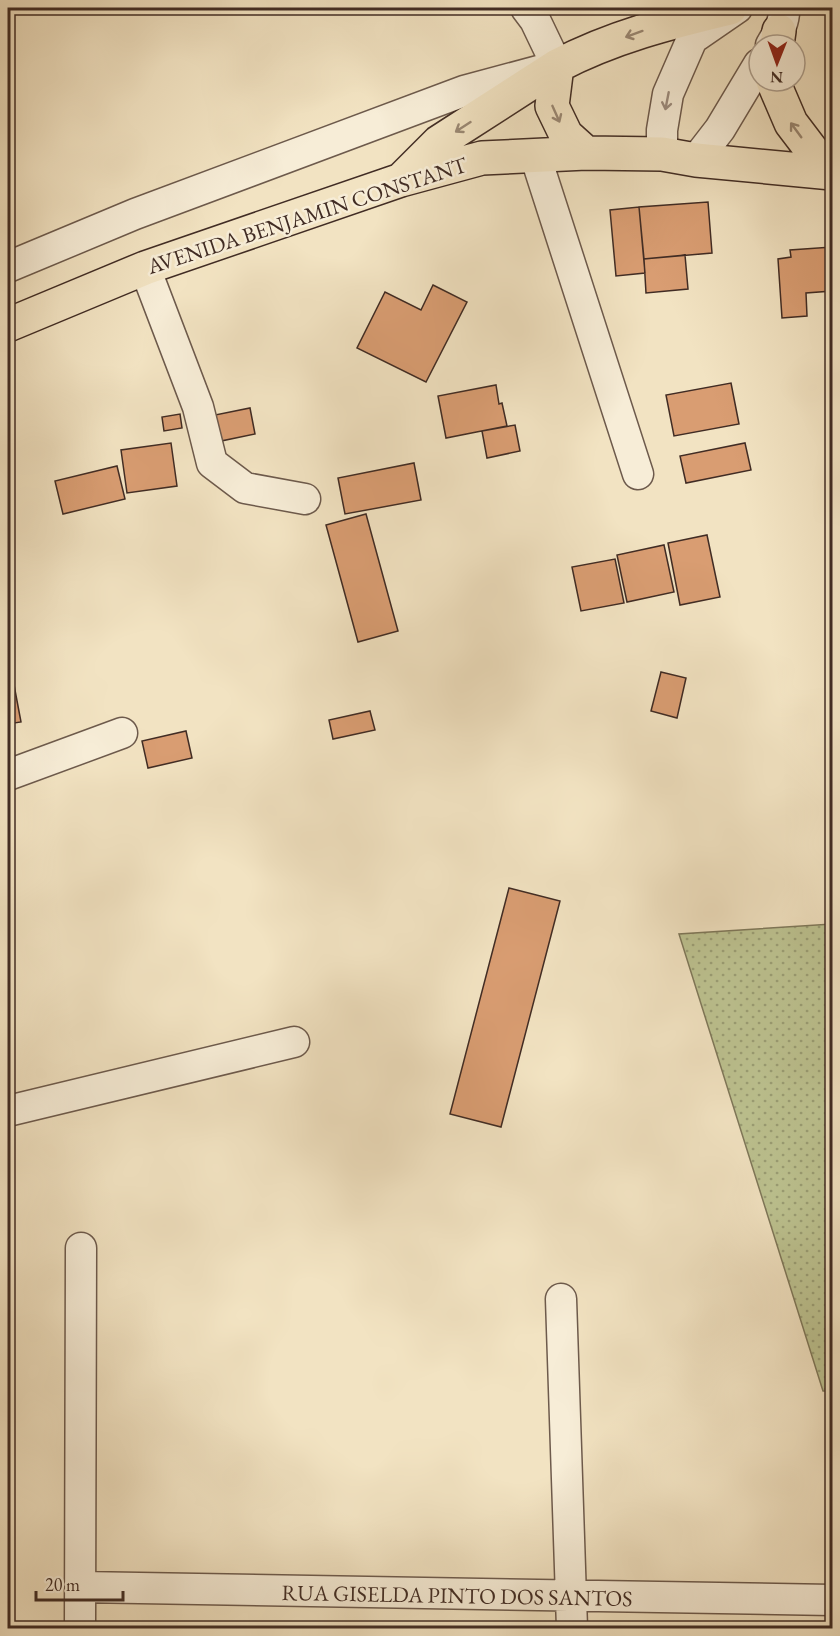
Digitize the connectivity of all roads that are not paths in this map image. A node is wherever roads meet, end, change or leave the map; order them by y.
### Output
1 (526, 8) edge
2 (730, 8) edge
3 (737, 8) edge
4 (557, 66) junction
5 (747, 84) edge
6 (778, 93) edge
7 (586, 153) junction
8 (662, 154) junction
9 (536, 155) junction
10 (696, 160) junction
11 (831, 173) edge
12 (401, 180) junction
13 (8, 267) edge
14 (144, 268) junction
15 (8, 325) edge
16 (638, 474) dead end
17 (305, 499) dead end
18 (122, 733) dead end
19 (8, 775) edge
20 (294, 1042) dead end
21 (8, 1111) edge
22 (81, 1248) dead end
23 (561, 1299) dead end
24 (81, 1587) junction
25 (571, 1597) junction
26 (832, 1600) edge
27 (80, 1629) edge
28 (572, 1629) edge

1 - 4 street
2 -> 4 main road
3 -> 8 street
4 -> 7 main road
4 -> 12 main road
4 - 13 street
5 - 10 street
11 -> 6 main road
7 - 8 main road, AVENIDA BENJAMIN CONSTANT
7 - 9 main road, AVENIDA BENJAMIN CONSTANT
8 - 10 main road, AVENIDA BENJAMIN CONSTANT
9 - 12 main road, AVENIDA BENJAMIN CONSTANT
9 - 16 street
10 - 11 main road, AVENIDA BENJAMIN CONSTANT
12 - 14 main road, AVENIDA BENJAMIN CONSTANT
14 - 15 main road, AVENIDA BENJAMIN CONSTANT
14 - 17 street
18 - 19 street
20 - 21 street
22 - 24 street
23 - 25 street
24 - 25 street, RUA GISELDA PINTO DOS SANTOS
24 - 27 street
25 - 26 street, RUA GISELDA PINTO DOS SANTOS
25 - 28 street

